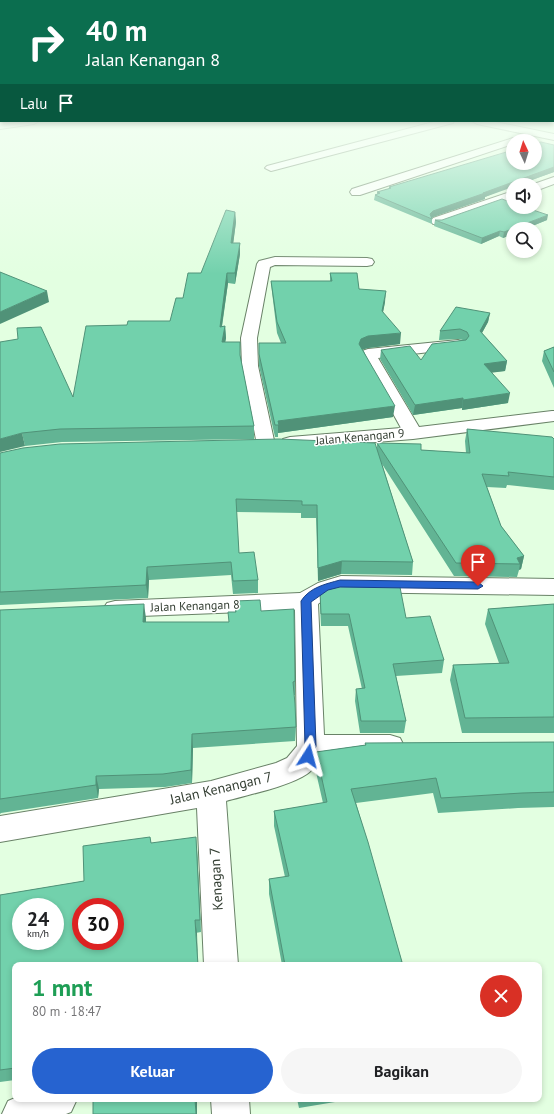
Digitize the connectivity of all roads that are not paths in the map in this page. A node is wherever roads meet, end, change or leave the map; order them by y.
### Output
1 (424, 170) edge
2 (554, 180) edge
3 (542, 184) edge
4 (356, 192) dead end
5 (506, 197) edge
6 (437, 221) edge
7 (367, 262) dead end
8 (458, 345) edge
9 (552, 416) dead end
10 (413, 433) junction
11 (554, 587) edge
12 (306, 601) junction
13 (91, 610) edge
14 (311, 746) junction
15 (413, 746) edge
16 (211, 793) junction
17 (0, 829) edge
18 (221, 962) edge
19 (51, 1102) edge
20 (230, 1102) edge
21 (21, 1114) edge
22 (231, 1114) edge

1 - 4 street
2 - 3 street
5 - 6 street
7 - 10 street, Jalan Kenangan 9
8 - 10 street
9 - 10 street, Jalan Kenangan 9
11 - 12 street
12 - 13 street, Jalan Kenangan 8
12 - 14 street
14 - 15 street
14 - 16 street, Jalan Kenangan 7
16 - 17 street, Jalan Kenangan 7
16 - 18 street, Kenagan 7
19 - 21 street
20 - 22 street

